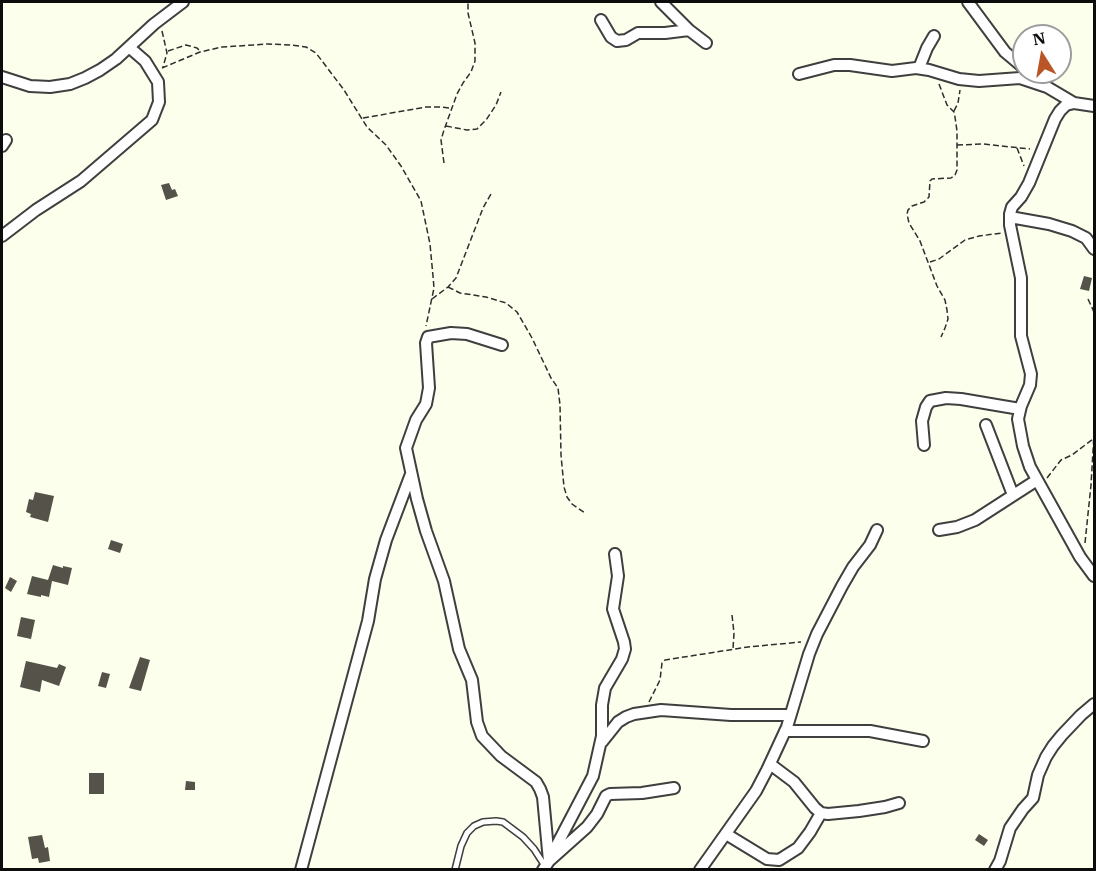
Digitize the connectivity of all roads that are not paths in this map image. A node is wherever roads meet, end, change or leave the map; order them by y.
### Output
1 (165, 2) edge
2 (183, 2) edge
3 (661, 2) edge
4 (968, 2) edge
5 (160, 20) junction
6 (601, 20) dead end
7 (688, 30) junction
8 (934, 36) dead end
9 (706, 43) dead end
10 (130, 48) junction
11 (1012, 58) edge
12 (919, 68) junction
13 (799, 74) dead end
14 (2, 77) edge
15 (1012, 79) edge
16 (1039, 84) edge
17 (1074, 103) junction
18 (1095, 106) edge
19 (1010, 217) junction
20 (2, 236) edge
21 (1095, 249) edge
22 (502, 345) dead end
23 (1020, 409) junction
24 (986, 425) dead end
25 (924, 445) dead end
26 (411, 474) junction
27 (1038, 482) junction
28 (1013, 495) junction
29 (877, 530) dead end
30 (939, 530) dead end
31 (615, 554) dead end
32 (1095, 576) edge
33 (1095, 704) edge
34 (790, 715) junction
35 (785, 731) junction
36 (923, 741) dead end
37 (601, 744) junction
38 (770, 764) junction
39 (674, 788) dead end
40 (899, 803) dead end
41 (821, 813) junction
42 (726, 834) junction
43 (546, 866) edge
44 (301, 870) edge
45 (455, 870) edge
46 (700, 870) edge
47 (995, 870) edge

1 - 5 street
2 - 5 street
3 - 7 street
4 - 11 street
5 - 10 street
6 - 7 street
7 - 9 street
8 - 12 street
10 - 14 street
10 - 20 street
12 - 13 street
12 - 15 street
16 - 17 street
17 - 18 street
17 - 19 street
19 - 21 street
19 - 23 street
22 - 26 street
23 - 25 street
23 - 27 street
24 - 28 street
26 - 43 street
26 - 44 street
27 - 28 street
27 - 32 street
28 - 30 street
29 - 34 street
31 - 37 street
33 - 47 street
34 - 35 street
34 - 37 street
35 - 36 street
35 - 38 street
37 - 43 street
38 - 41 street
38 - 42 street
39 - 43 street
40 - 41 street
41 - 42 street
42 - 46 street
43 - 45 lane

